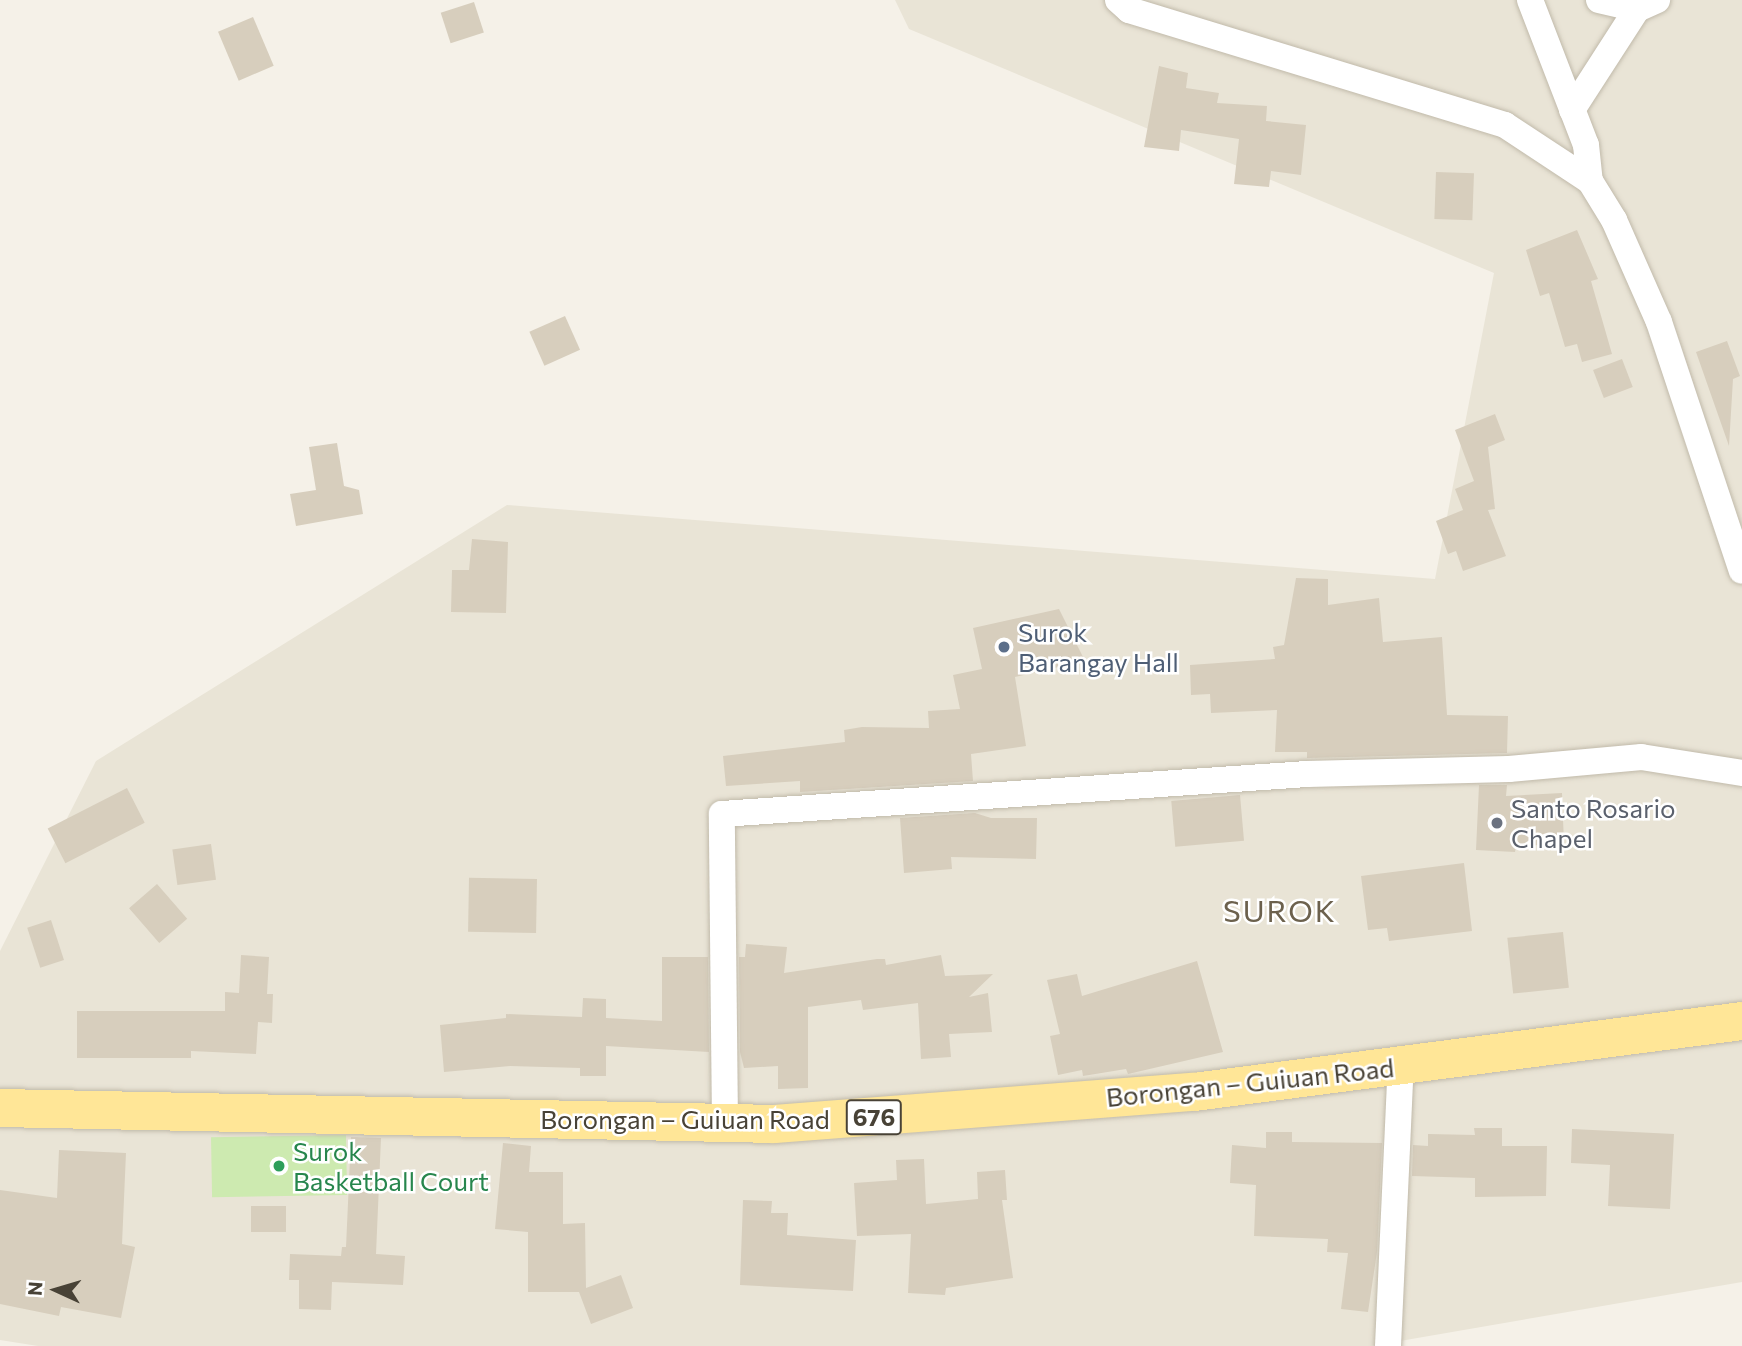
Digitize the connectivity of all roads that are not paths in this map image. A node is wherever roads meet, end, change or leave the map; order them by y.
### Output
1 (1118, 0) edge
2 (1530, 0) edge
3 (1599, 0) edge
4 (1647, 4) edge
5 (1572, 110) junction
6 (1590, 181) junction
7 (1742, 572) edge
8 (1742, 773) edge
9 (1742, 1021) edge
10 (1401, 1065) junction
11 (0, 1108) edge
12 (725, 1124) junction
13 (1388, 1346) edge

1 - 6 street
2 - 5 street
3 - 4 street
4 - 5 street
5 - 6 street
6 - 7 street
8 - 12 street
9 - 10 main road, Borongan – Guiuan Road / 676
10 - 12 main road, Borongan – Guiuan Road / 676
10 - 13 street
11 - 12 main road, Borongan – Guiuan Road / 676

